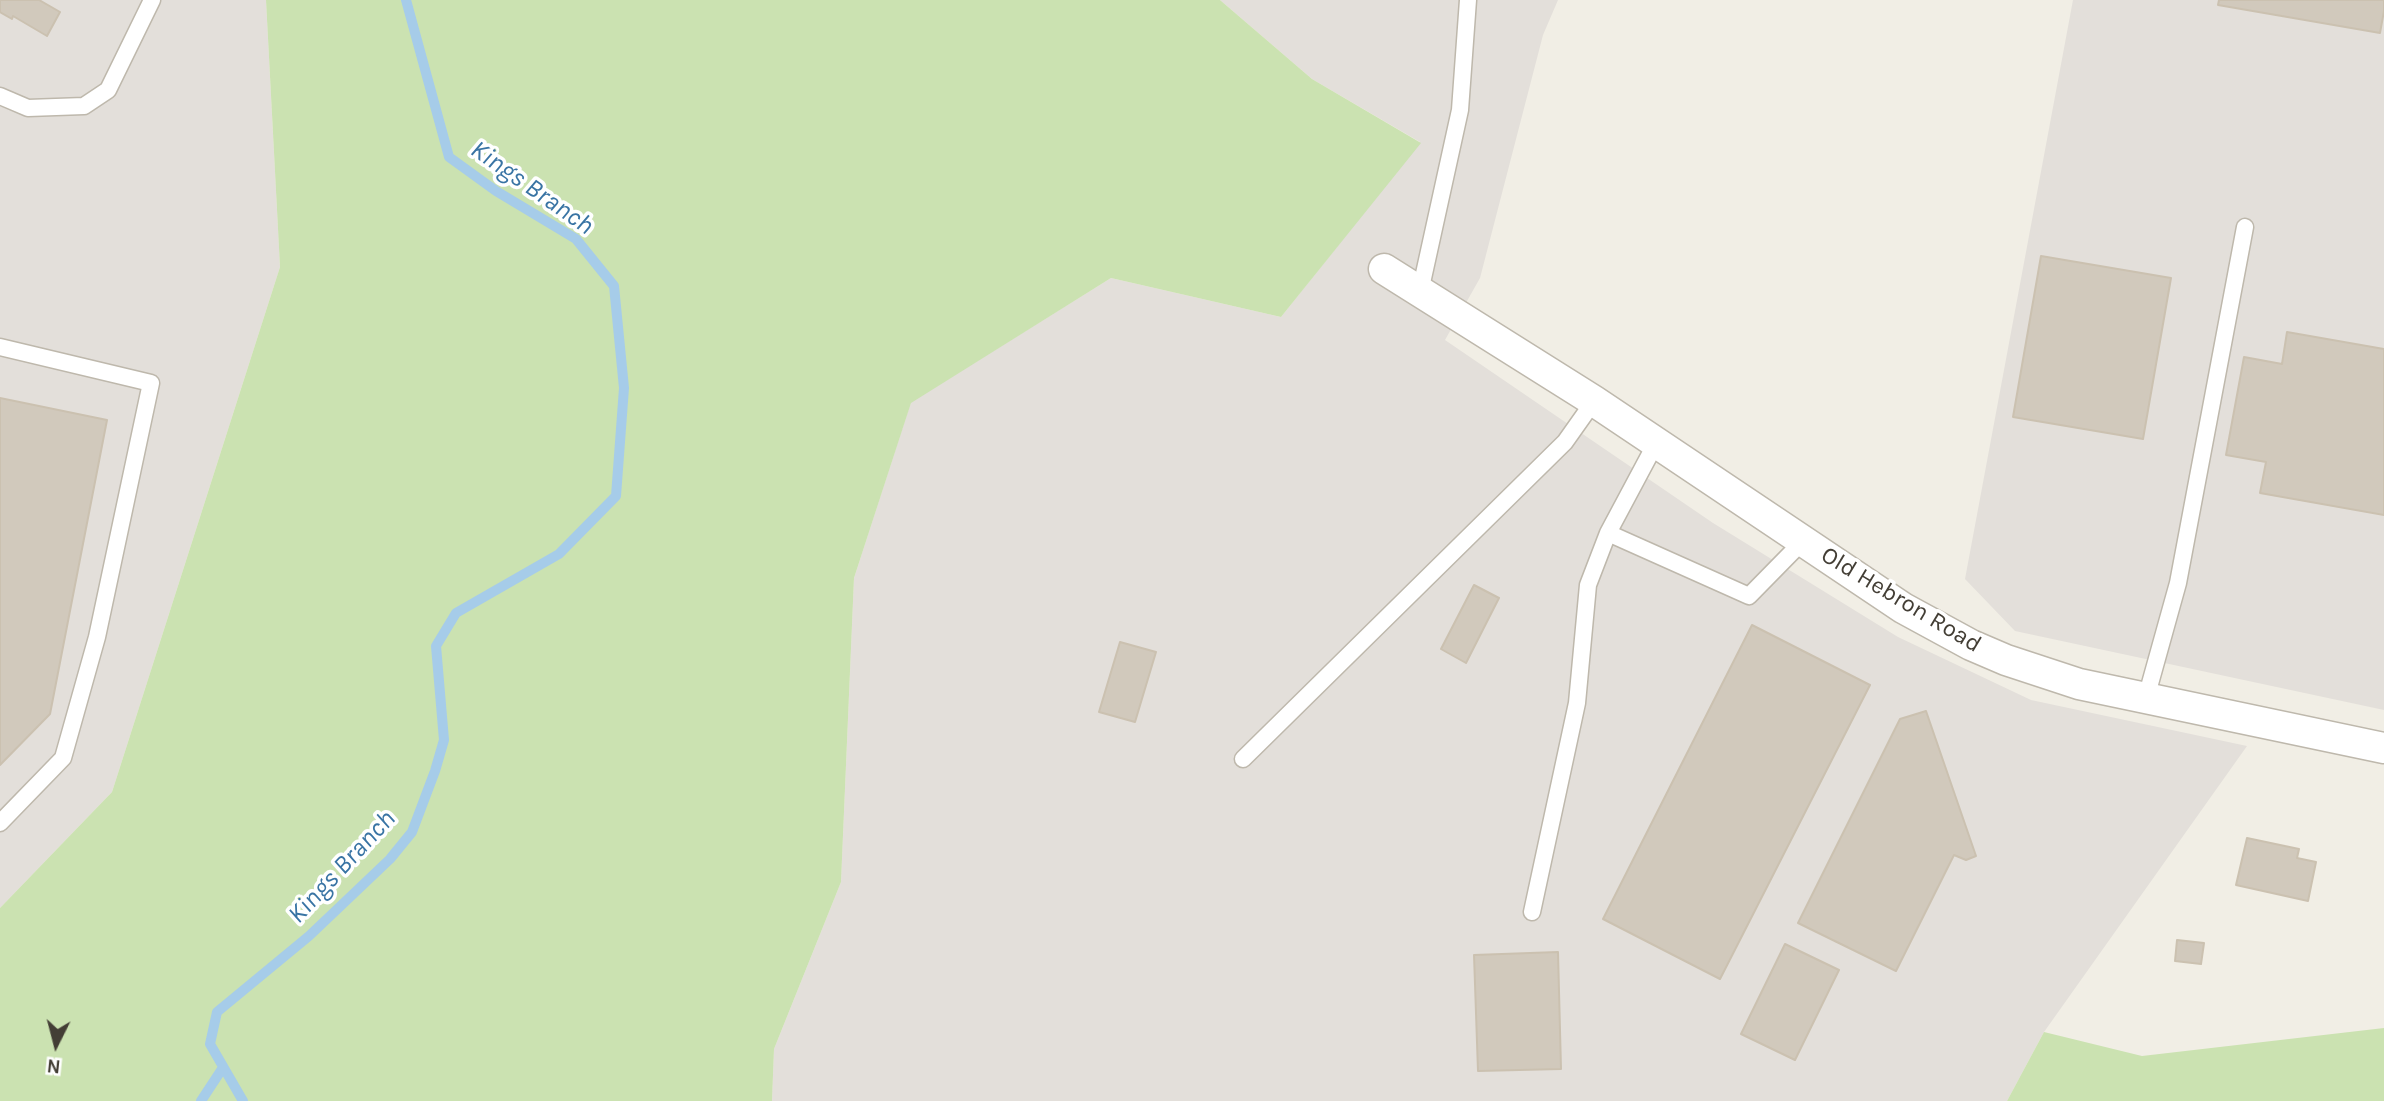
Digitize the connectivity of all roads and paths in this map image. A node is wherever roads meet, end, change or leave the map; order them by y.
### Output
1 (152, 0) edge
2 (1468, 0) edge
3 (0, 96) edge
4 (2245, 227) dead end
5 (1384, 269) dead end
6 (1420, 292) junction
7 (0, 347) edge
8 (1587, 397) junction
9 (1657, 443) junction
10 (1608, 533) junction
11 (1803, 541) junction
12 (2146, 698) junction
13 (2384, 748) edge
14 (1243, 759) dead end
15 (0, 823) edge
16 (1532, 912) dead end

1 - 3 lane
2 - 6 lane
4 - 12 lane
5 - 6 street, Old Hebron Road
6 - 8 street, Old Hebron Road
7 - 15 lane
8 - 9 street, Old Hebron Road
8 - 14 lane
9 - 10 lane
9 - 11 street, Old Hebron Road
10 - 11 lane
10 - 16 lane
11 - 12 street, Old Hebron Road
12 - 13 street, Old Hebron Road

